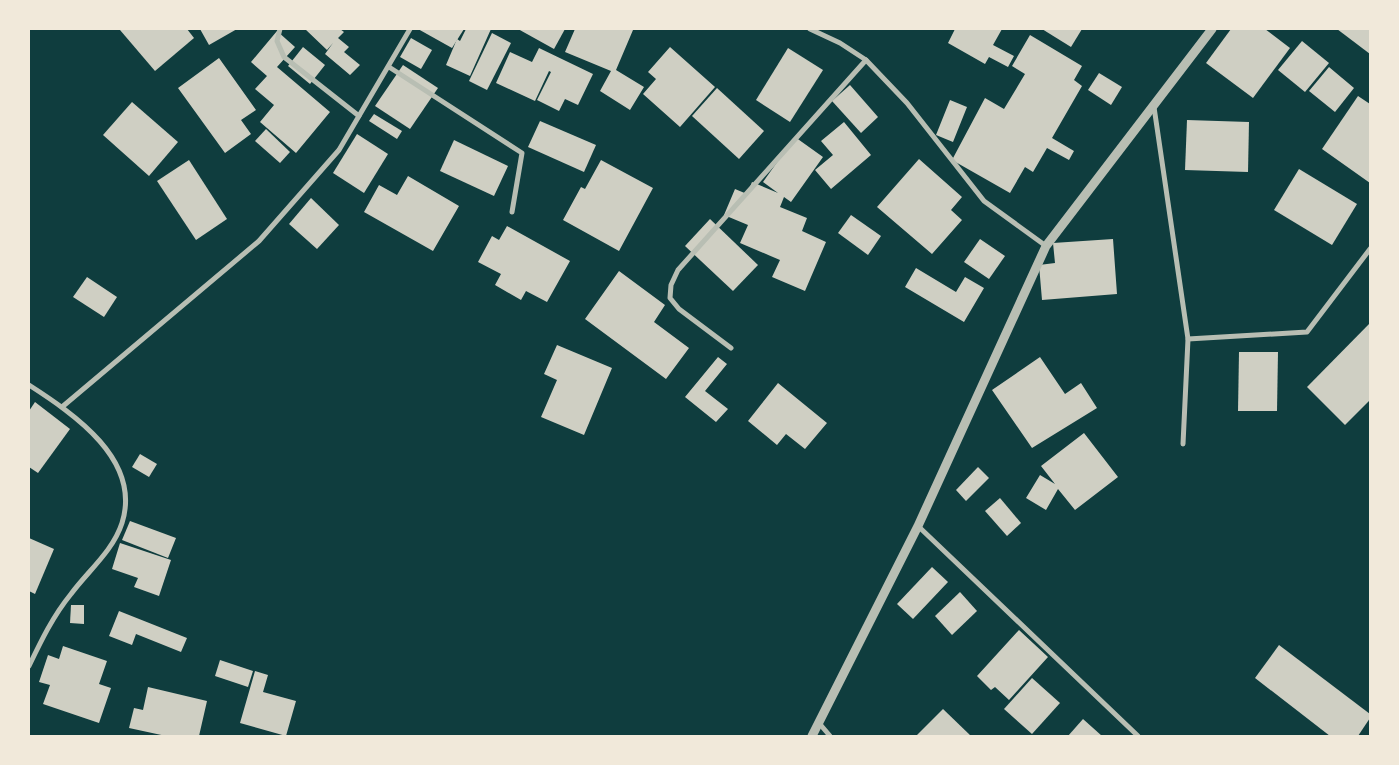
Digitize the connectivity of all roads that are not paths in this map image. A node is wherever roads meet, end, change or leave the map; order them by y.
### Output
1 (280, 29) edge
2 (410, 29) edge
3 (810, 29) edge
4 (1212, 29) edge
5 (866, 60) junction
6 (389, 67) junction
7 (1154, 107) junction
8 (359, 116) junction
9 (512, 212) dead end
10 (1046, 246) junction
11 (1370, 249) edge
12 (1188, 339) junction
13 (731, 348) dead end
14 (29, 385) edge
15 (62, 407) junction
16 (1183, 444) dead end
17 (918, 526) junction
18 (29, 666) edge
19 (818, 723) junction
20 (812, 736) edge
21 (830, 736) edge
22 (1138, 736) edge

1 - 8 street
2 - 6 street
3 - 5 street
4 - 7 street
5 - 10 street
5 - 13 street
6 - 8 street
6 - 9 street
7 - 10 street
7 - 12 street
8 - 15 street
10 - 17 street
11 - 12 street
12 - 16 street
14 - 15 street
15 - 18 street
17 - 19 street
17 - 22 street
19 - 20 street
19 - 21 street

